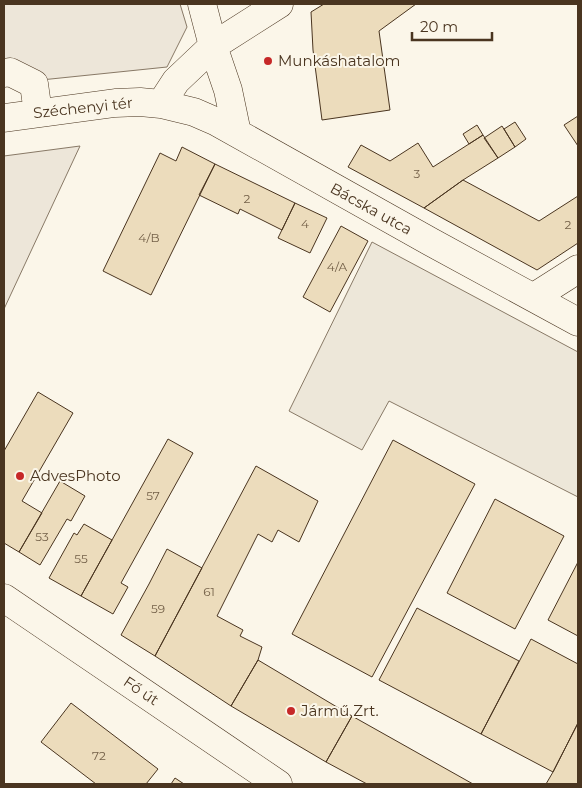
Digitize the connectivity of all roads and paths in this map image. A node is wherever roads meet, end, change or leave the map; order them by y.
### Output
1 (202, 4) edge
2 (279, 4) edge
3 (213, 46) junction
4 (4, 73) edge
5 (161, 104) junction
6 (38, 113) junction
7 (4, 118) edge
8 (237, 133) junction
9 (578, 269) edge
10 (534, 297) junction
11 (578, 322) edge
12 (4, 598) edge
13 (278, 784) edge

1 - 3 street
2 - 3 street
3 - 5 street
3 - 8 street
4 - 6 street
5 - 6 street, Széchenyi tér
5 - 8 street, Bácska utca
6 - 7 street, Széchenyi tér
8 - 10 street, Bácska utca
9 - 10 street
10 - 11 street, Bácska utca
12 - 13 street, Fő út

